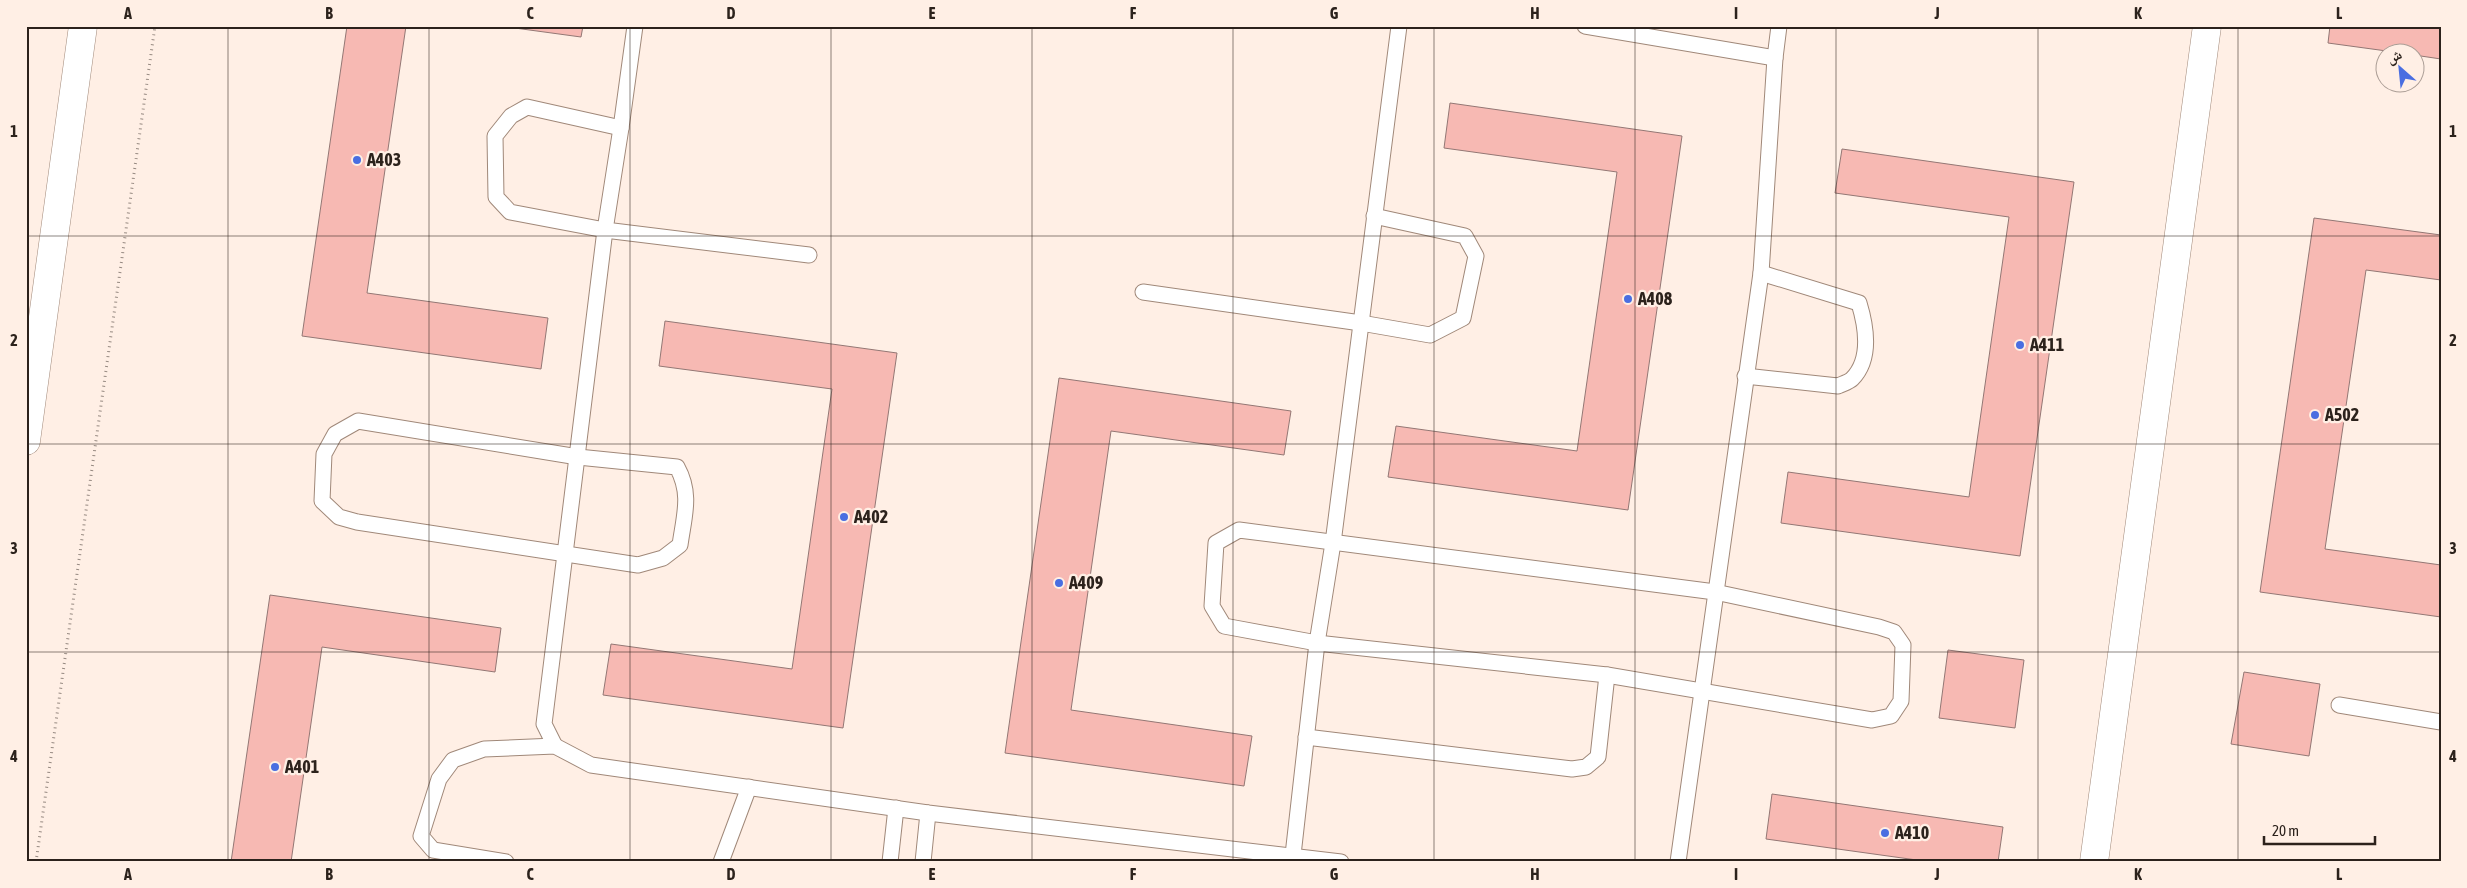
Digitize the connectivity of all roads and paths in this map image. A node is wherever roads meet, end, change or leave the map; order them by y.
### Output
1 (83, 26) edge
2 (154, 26) edge
3 (635, 26) edge
4 (1399, 26) edge
5 (1585, 26) edge
6 (1779, 26) edge
7 (2207, 26) edge
8 (1775, 58) junction
9 (622, 128) junction
10 (1374, 216) junction
11 (605, 230) junction
12 (809, 255) dead end
13 (1761, 273) junction
14 (1143, 292) dead end
15 (1361, 322) junction
16 (1745, 376) junction
17 (26, 441) edge
18 (578, 456) junction
19 (1333, 543) junction
20 (566, 555) junction
21 (1715, 592) junction
22 (1316, 643) junction
23 (1607, 675) junction
24 (1704, 690) junction
25 (2339, 705) dead end
26 (2441, 722) edge
27 (1306, 737) junction
28 (555, 746) junction
29 (749, 787) junction
30 (896, 808) junction
31 (928, 813) junction
32 (1293, 855) junction
33 (36, 862) edge
34 (506, 862) edge
35 (721, 862) edge
36 (890, 862) edge
37 (924, 862) edge
38 (1341, 862) edge
39 (1678, 862) edge
40 (2094, 862) edge

1 - 17 street
2 - 33 path
3 - 9 lane
4 - 10 lane
5 - 8 lane
6 - 8 lane
7 - 40 street
8 - 13 lane
9 - 11 lane
9 - 11 lane
10 - 15 lane
10 - 15 lane
11 - 12 lane
11 - 18 lane
13 - 16 lane
13 - 16 lane
14 - 15 lane
15 - 19 lane
16 - 21 lane
18 - 20 lane
18 - 20 lane
18 - 20 lane
19 - 21 lane
19 - 22 lane
19 - 22 lane
20 - 28 lane
21 - 24 lane
21 - 24 lane
22 - 23 lane
22 - 27 lane
23 - 24 lane
23 - 27 lane
24 - 39 lane
25 - 26 lane
27 - 32 lane
28 - 29 lane
28 - 34 lane
29 - 30 lane
29 - 35 lane
30 - 31 lane
30 - 36 lane
31 - 32 lane
31 - 37 lane
32 - 38 lane

